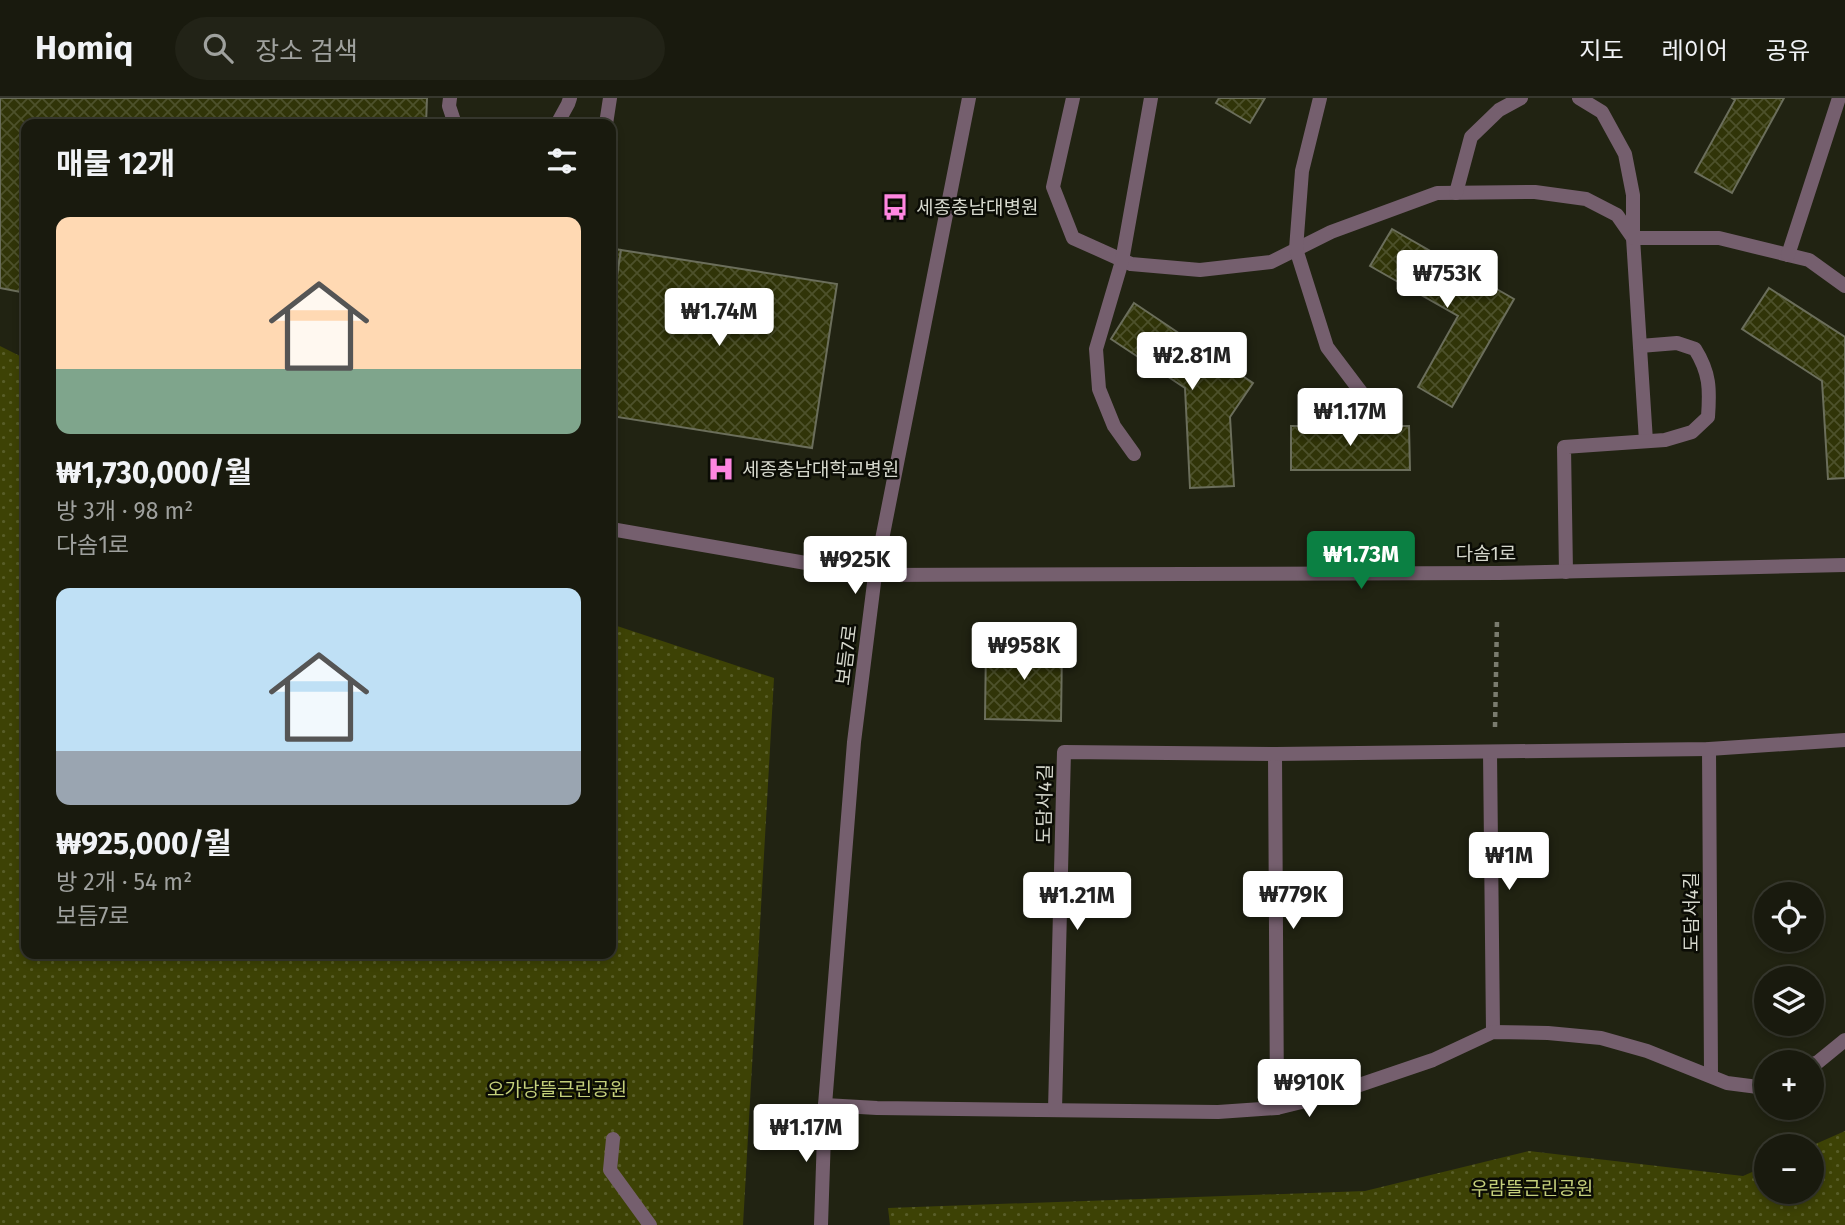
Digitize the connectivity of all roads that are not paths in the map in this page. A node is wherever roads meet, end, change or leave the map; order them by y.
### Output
1 (450, 98) edge
2 (570, 98) edge
3 (610, 98) edge
4 (969, 98) edge
5 (1073, 98) edge
6 (1151, 98) edge
7 (1320, 98) edge
8 (1521, 98) edge
9 (1579, 98) edge
10 (1839, 98) edge
11 (453, 119) edge
12 (560, 119) edge
13 (606, 119) edge
14 (1456, 192) junction
15 (1633, 238) junction
16 (1296, 249) junction
17 (1788, 255) junction
18 (1122, 261) junction
19 (1845, 286) edge
20 (1640, 346) junction
21 (1361, 392) dead end
22 (1646, 441) junction
23 (1135, 454) dead end
24 (616, 530) edge
25 (1845, 565) edge
26 (1566, 572) junction
27 (875, 575) junction
28 (1845, 740) edge
29 (1709, 749) junction
30 (1490, 752) junction
31 (1275, 754) junction
32 (1493, 1032) junction
33 (1845, 1040) edge
34 (1824, 1057) edge
35 (1711, 1075) junction
36 (1754, 1086) edge
37 (825, 1105) junction
38 (1277, 1108) junction
39 (1055, 1111) junction
40 (613, 1139) dead end
41 (650, 1225) edge
42 (821, 1225) edge

1 - 11 street
2 - 12 street
3 - 13 street
4 - 27 street, 보듬7로
5 - 18 street
6 - 18 street
7 - 16 street
8 - 14 street
9 - 15 street
10 - 17 street
14 - 15 street
14 - 16 street
15 - 17 street
15 - 20 street
16 - 18 street
16 - 21 street
17 - 19 street
18 - 23 street
20 - 22 street
20 - 22 street
22 - 26 street
24 - 27 street, 다솜1로
25 - 26 street, 다솜1로
26 - 27 street, 다솜1로
27 - 37 street, 보듬7로
28 - 29 street, 도담서4길
29 - 30 street, 도담서4길
29 - 35 street, 도담서4길
30 - 31 street, 도담서4길
30 - 32 street
31 - 38 street
31 - 39 street, 도담서4길
32 - 35 street
32 - 38 street
33 - 34 street
35 - 36 street
37 - 39 street
37 - 42 street, 보듬7로
38 - 39 street
40 - 41 street

